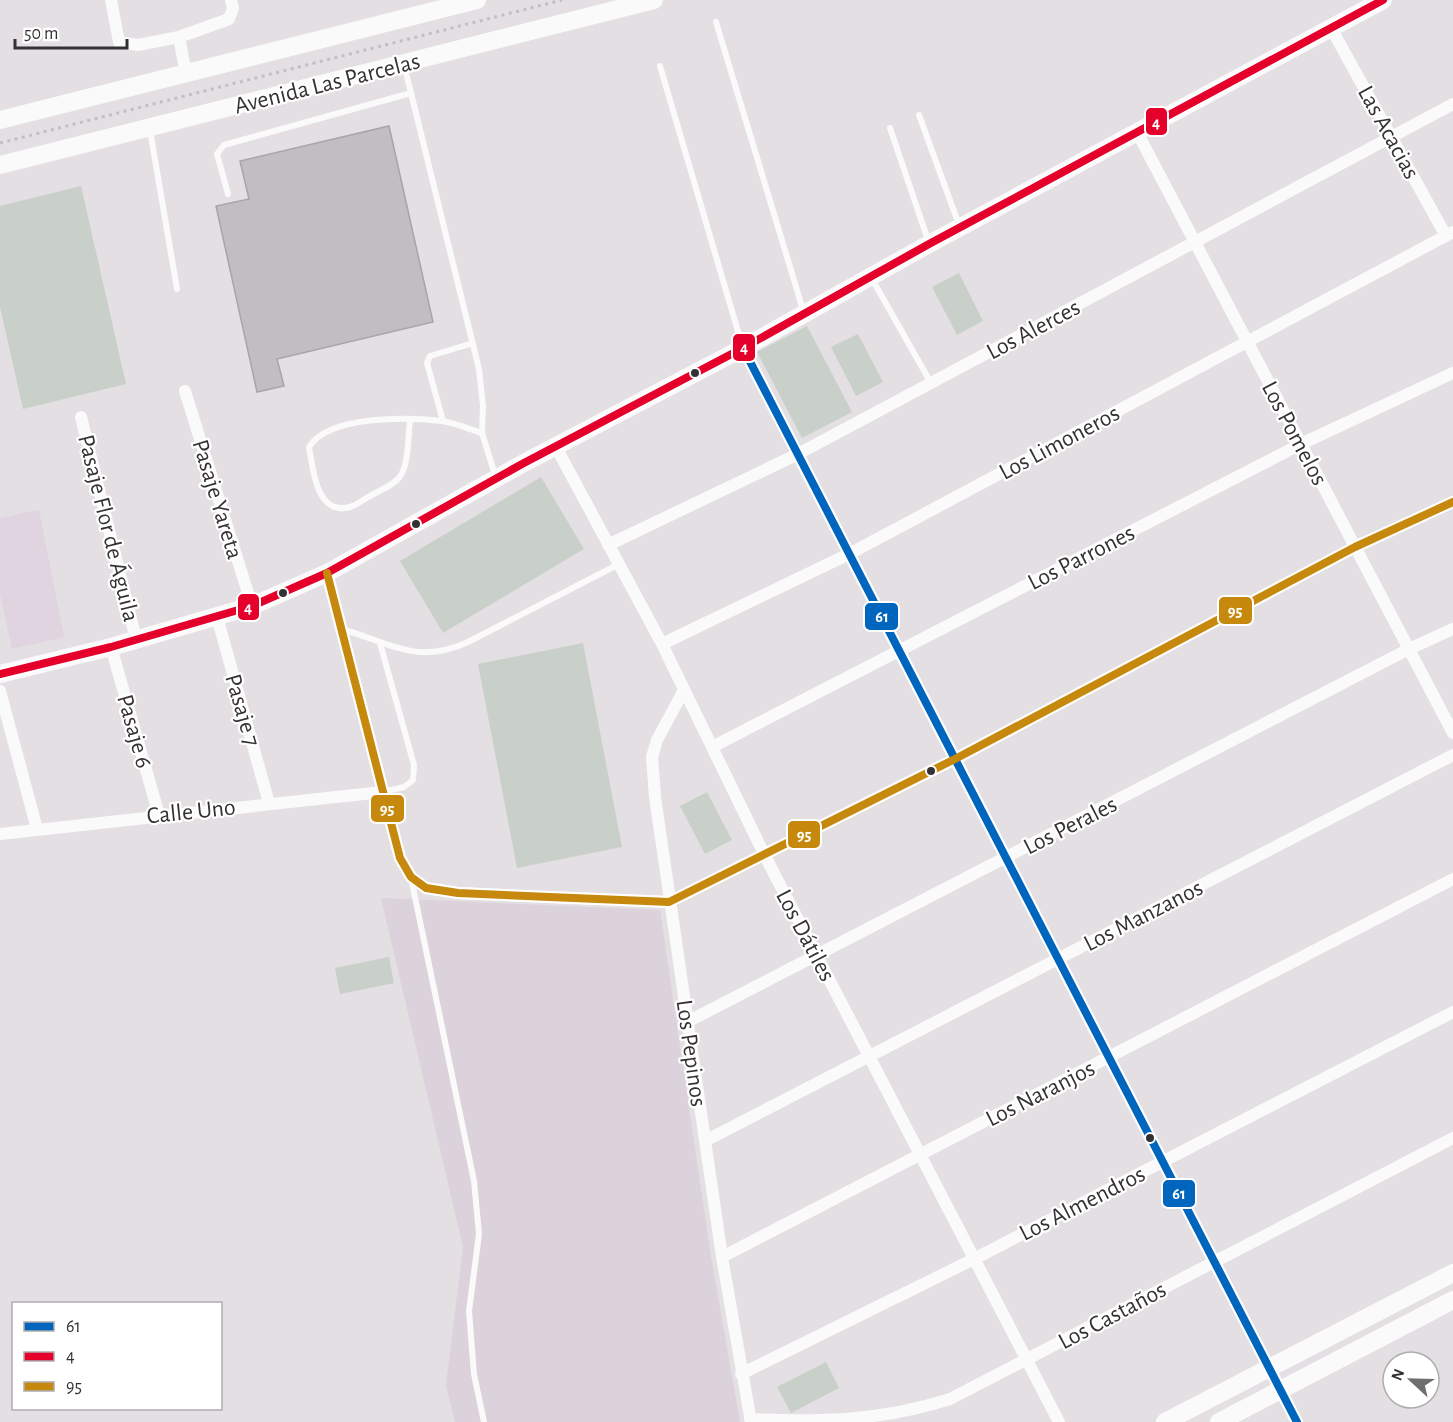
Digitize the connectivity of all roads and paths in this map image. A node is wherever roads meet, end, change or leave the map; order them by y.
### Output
1 (111, 0) edge
2 (231, 0) edge
3 (477, 0) edge
4 (562, 0) edge
5 (654, 0) edge
6 (1383, 0) edge
7 (430, 6) edge
8 (716, 22) dead end
9 (1331, 28) junction
10 (179, 37) junction
11 (404, 64) junction
12 (660, 66) dead end
13 (186, 74) junction
14 (411, 93) junction
15 (1453, 104) edge
16 (920, 115) dead end
17 (0, 120) edge
18 (149, 127) junction
19 (890, 128) dead end
20 (1137, 132) junction
21 (1392, 137) junction
22 (0, 143) edge
23 (0, 165) edge
24 (228, 194) dead end
25 (960, 228) junction
26 (1450, 234) edge
27 (1195, 243) junction
28 (929, 244) junction
29 (871, 276) junction
30 (177, 289) dead end
31 (804, 314) junction
32 (1247, 342) junction
33 (473, 343) junction
34 (743, 348) junction
35 (1453, 374) edge
36 (931, 383) junction
37 (185, 391) dead end
38 (81, 417) dead end
39 (410, 420) junction
40 (443, 421) junction
41 (482, 433) junction
42 (1301, 444) junction
43 (556, 447) junction
44 (798, 454) junction
45 (497, 478) junction
46 (1453, 502) edge
47 (608, 544) junction
48 (1355, 547) junction
49 (849, 554) junction
50 (619, 564) junction
51 (327, 573) junction
52 (252, 606) junction
53 (217, 616) junction
54 (341, 628) junction
55 (1453, 629) edge
56 (136, 639) junction
57 (380, 643) junction
58 (662, 644) junction
59 (111, 647) junction
60 (1409, 649) junction
61 (899, 651) junction
62 (0, 674) edge
63 (684, 690) junction
64 (0, 691) edge
65 (1453, 733) edge
66 (712, 747) junction
67 (1453, 755) edge
68 (955, 759) junction
69 (382, 792) junction
70 (269, 803) junction
71 (159, 814) junction
72 (37, 829) junction
73 (0, 834) edge
74 (764, 854) junction
75 (1006, 858) junction
76 (411, 878) junction
77 (1453, 879) edge
78 (669, 902) junction
79 (816, 955) junction
80 (1058, 959) junction
81 (1453, 1012) edge
82 (687, 1022) junction
83 (869, 1056) junction
84 (1108, 1057) junction
85 (1453, 1138) edge
86 (705, 1141) junction
87 (920, 1155) junction
88 (1162, 1161) junction
89 (722, 1257) junction
90 (974, 1259) junction
91 (1214, 1262) junction
92 (1453, 1273) edge
93 (1453, 1300) edge
94 (1027, 1360) junction
95 (1269, 1368) junction
96 (741, 1374) junction
97 (1280, 1390) junction
98 (750, 1421) edge
99 (484, 1422) edge
100 (1059, 1422) edge
101 (1165, 1422) edge
102 (1219, 1422) edge
103 (1297, 1422) edge

1 - 10 street
2 - 10 street
3 - 7 street, Avenida Las Parcelas
4 - 22 path
5 - 11 street, Avenida Las Parcelas
6 - 9 street
7 - 13 street, Avenida Las Parcelas
8 - 31 lane
9 - 20 street
9 - 21 street, Las Acacias
10 - 13 street
11 - 14 lane
11 - 18 street, Avenida Las Parcelas
12 - 34 lane
13 - 17 street, Avenida Las Parcelas
14 - 24 lane
14 - 33 lane
15 - 21 street, Los Alerces
16 - 25 lane
18 - 23 street, Avenida Las Parcelas
18 - 30 lane
19 - 28 lane
20 - 25 street
20 - 27 street, Los Pomelos
21 - 26 street, Las Acacias
21 - 27 street, Los Alerces
25 - 28 street
26 - 32 street, Los Limoneros
27 - 32 street, Los Pomelos
27 - 36 street, Los Alerces
28 - 29 street
29 - 31 street
29 - 36 lane
31 - 34 street
32 - 42 street, Los Pomelos
32 - 49 street, Los Limoneros
33 - 40 lane
33 - 41 lane
34 - 43 street
34 - 44 street
35 - 42 street, Los Parrones
36 - 44 street, Los Alerces
37 - 52 street, Pasaje Yareta
38 - 56 street, Pasaje Flor de Águila
39 - 39 lane
39 - 40 lane
40 - 41 lane
41 - 45 lane
42 - 48 street, Los Pomelos
42 - 61 street, Los Parrones
43 - 45 street
43 - 47 street, Los Dátiles
44 - 47 street, Los Alerces
44 - 49 street
45 - 51 street
46 - 48 street
47 - 50 street, Los Dátiles
48 - 60 street, Los Pomelos
48 - 68 street
49 - 58 street, Los Limoneros
49 - 61 street
50 - 57 lane
50 - 58 street, Los Dátiles
51 - 52 street
51 - 54 street
52 - 53 street
53 - 56 street
53 - 70 street, Pasaje 7
54 - 57 lane
54 - 69 street
55 - 60 street, Los Perales
56 - 59 street
57 - 69 lane
58 - 63 street, Los Dátiles
59 - 62 street
59 - 71 street, Pasaje 6
60 - 65 street, Los Pomelos
60 - 75 street, Los Perales
61 - 66 street, Los Parrones
61 - 68 street
63 - 66 street, Los Dátiles
63 - 78 street, Los Pepinos
64 - 72 street
66 - 74 street, Los Dátiles
67 - 80 street, Los Manzanos
68 - 74 street
68 - 75 street
69 - 70 street, Calle Uno
69 - 76 street
70 - 71 street, Calle Uno
71 - 72 street, Calle Uno
72 - 73 street, Calle Uno
74 - 78 street
74 - 79 street, Los Dátiles
75 - 79 street, Los Perales
75 - 80 street
76 - 78 street
76 - 99 lane
77 - 84 street, Los Naranjos
78 - 82 street, Los Pepinos
79 - 82 street, Los Perales
79 - 83 street, Los Dátiles
80 - 83 street, Los Manzanos
80 - 84 street
81 - 88 street, Los Almendros
82 - 86 street, Los Pepinos
83 - 86 street, Los Manzanos
83 - 87 street, Los Dátiles
84 - 87 street, Los Naranjos
84 - 88 street
85 - 91 street, Los Castaños
86 - 89 street, Los Pepinos
87 - 89 street, Los Naranjos
87 - 90 street, Los Dátiles
88 - 90 street, Los Almendros
88 - 91 street
89 - 96 street, Los Pepinos
90 - 94 street, Los Dátiles
90 - 96 street, Los Almendros
91 - 94 street, Los Castaños
91 - 95 street
92 - 95 street
93 - 97 street
94 - 98 street, Los Castaños
94 - 100 street, Los Dátiles
95 - 97 street
95 - 101 street
96 - 98 street, Los Pepinos
97 - 102 street
97 - 103 street

